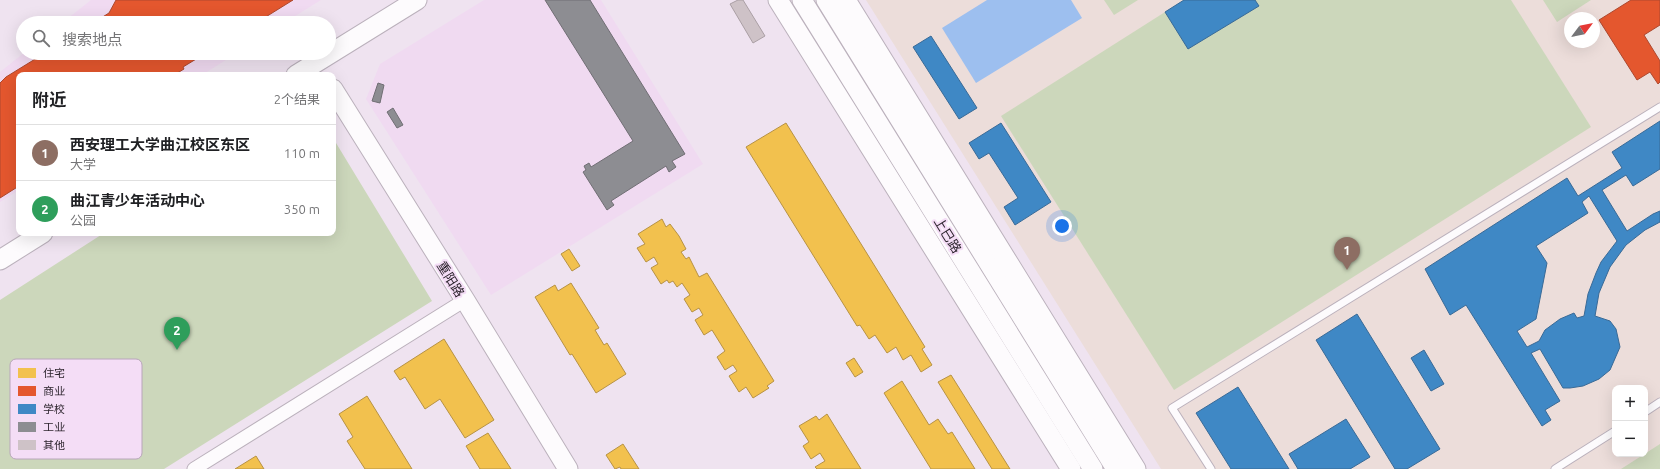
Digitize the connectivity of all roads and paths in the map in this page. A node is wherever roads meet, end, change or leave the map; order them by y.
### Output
1 (417, 0) edge
2 (778, 0) edge
3 (802, 0) edge
4 (826, 0) edge
5 (846, 0) edge
6 (336, 58) edge
7 (333, 60) edge
8 (320, 69) edge
9 (308, 72) edge
10 (336, 94) edge
11 (1660, 107) edge
12 (38, 236) edge
13 (0, 260) edge
14 (465, 300) junction
15 (1660, 402) edge
16 (1648, 410) edge
17 (1612, 433) edge
18 (194, 469) edge
19 (568, 469) edge
20 (1071, 469) edge
21 (1093, 469) edge
22 (1116, 469) edge
23 (1136, 469) edge
24 (1211, 469) edge
25 (1556, 469) edge

1 - 6 street
2 - 20 street
3 - 21 street, 上巳路
4 - 22 street, 上巳路
5 - 23 street
7 - 8 street
8 - 9 street
10 - 14 street, 重阳路
11 - 24 lane
12 - 13 street
14 - 18 street
14 - 19 street, 重阳路
15 - 16 lane
17 - 25 lane

